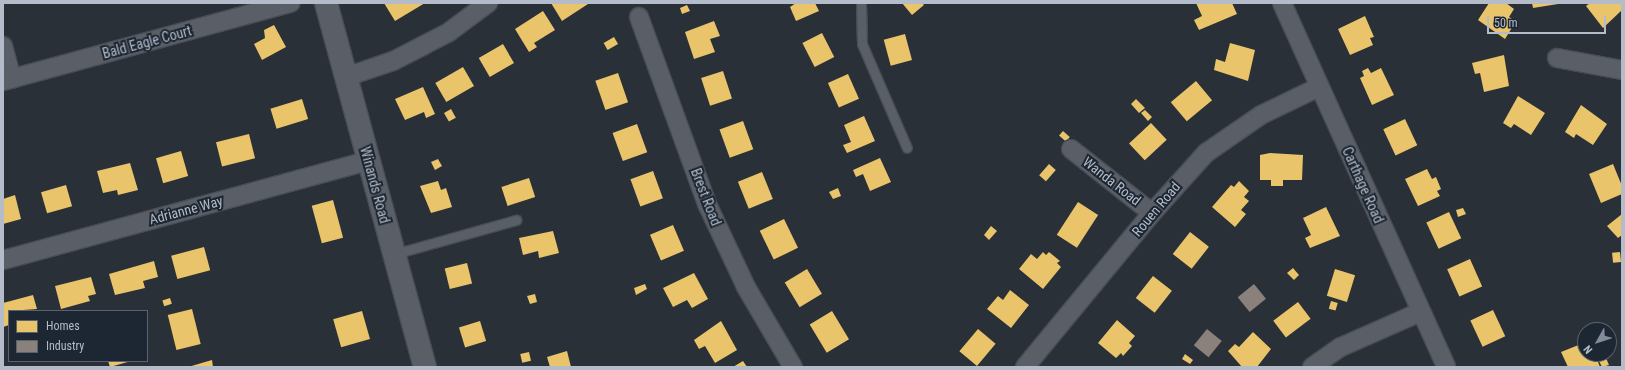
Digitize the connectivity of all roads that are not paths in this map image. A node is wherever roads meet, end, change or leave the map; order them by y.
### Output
1 (291, 3) edge
2 (326, 3) edge
3 (488, 3) edge
4 (861, 3) edge
5 (1282, 3) edge
6 (640, 18) dead end
7 (3, 46) edge
8 (1557, 58) dead end
9 (1622, 70) edge
10 (346, 77) junction
11 (8, 80) edge
12 (1319, 87) junction
13 (907, 148) dead end
14 (1071, 149) dead end
15 (368, 161) junction
16 (1152, 213) junction
17 (516, 220) dead end
18 (394, 254) junction
19 (3, 260) edge
20 (1420, 312) junction
21 (425, 367) edge
22 (792, 367) edge
23 (1025, 367) edge
24 (1312, 367) edge
25 (1446, 367) edge

1 - 11 street, Bald Eagle Court
2 - 10 street, Winands Road
3 - 10 street
4 - 13 lane
5 - 12 street, Carthage Road
6 - 22 street, Brest Road
7 - 11 street
8 - 9 street
10 - 15 street, Winands Road
12 - 16 street, Rouen Road
12 - 20 street, Carthage Road
14 - 16 street, Wanda Road
15 - 18 street, Winands Road
15 - 19 street, Adrianne Way
16 - 23 street, Rouen Road
17 - 18 lane
18 - 21 street, Winands Road
20 - 24 street
20 - 25 street, Carthage Road

